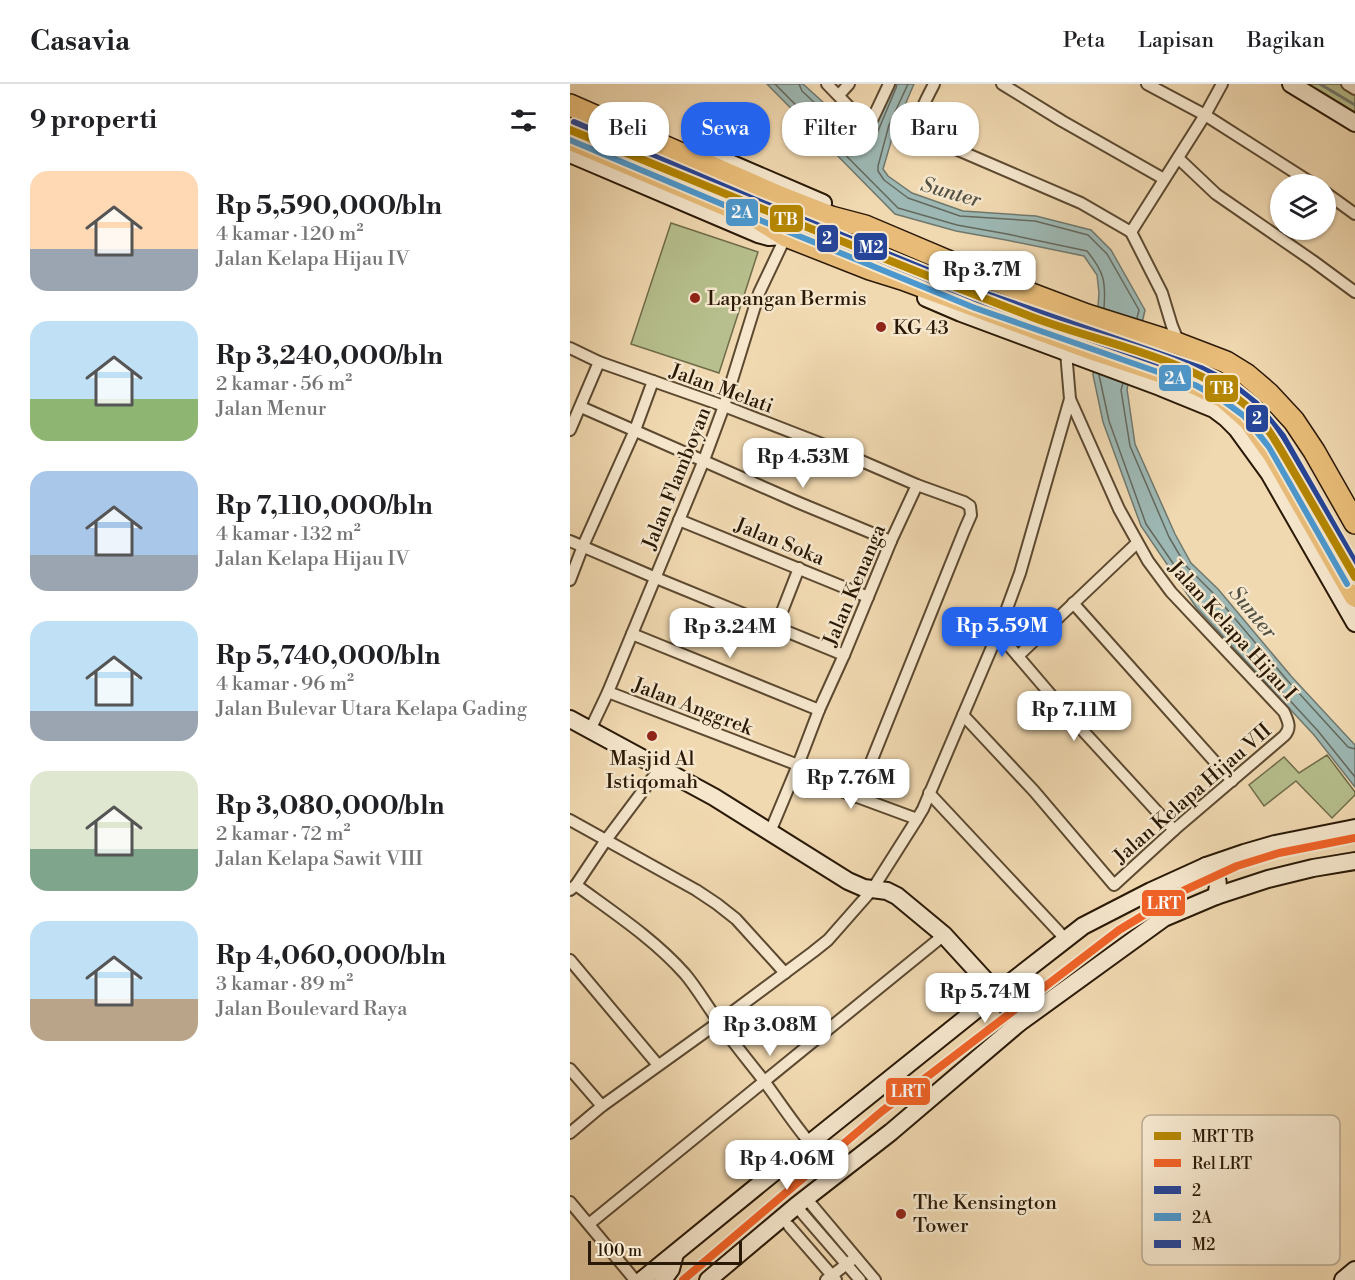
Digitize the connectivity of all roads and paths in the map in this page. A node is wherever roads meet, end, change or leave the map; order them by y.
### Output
1 (827, 84) edge
2 (849, 84) edge
3 (889, 84) edge
4 (934, 84) edge
5 (1002, 84) edge
6 (1147, 84) edge
7 (1222, 84) edge
8 (1291, 84) edge
9 (570, 95) edge
10 (839, 95) junction
11 (570, 105) edge
12 (1206, 115) junction
13 (1355, 123) edge
14 (570, 139) edge
15 (570, 154) edge
16 (1178, 158) junction
17 (1296, 174) edge
18 (1164, 179) junction
19 (1336, 201) edge
20 (1355, 214) edge
21 (865, 226) junction
22 (1270, 231) edge
23 (1131, 232) junction
24 (786, 236) junction
25 (1282, 240) edge
26 (1355, 292) edge
27 (1179, 344) junction
28 (570, 348) edge
29 (1078, 352) junction
30 (599, 363) junction
31 (1139, 372) junction
32 (653, 381) junction
33 (1070, 399) junction
34 (724, 406) junction
35 (581, 407) junction
36 (572, 418) edge
37 (570, 430) edge
38 (635, 430) junction
39 (704, 460) junction
40 (917, 486) junction
41 (679, 520) junction
42 (1355, 524) edge
43 (891, 540) junction
44 (570, 541) edge
45 (1137, 543) junction
46 (583, 546) junction
47 (799, 568) junction
48 (656, 578) junction
49 (570, 580) edge
50 (1355, 596) edge
51 (868, 597) junction
52 (1073, 603) junction
53 (1355, 622) edge
54 (776, 627) junction
55 (998, 633) junction
56 (632, 634) junction
57 (844, 655) junction
58 (1018, 656) junction
59 (608, 692) junction
60 (819, 710) junction
61 (963, 715) junction
62 (570, 719) edge
63 (1289, 725) joint
64 (590, 730) junction
65 (660, 768) junction
66 (796, 770) junction
67 (1232, 781) junction
68 (929, 794) junction
69 (857, 797) junction
70 (570, 819) edge
71 (917, 819) junction
72 (1355, 828) edge
73 (1174, 830) junction
74 (770, 832) junction
75 (606, 840) junction
76 (1355, 861) edge
77 (1206, 866) junction
78 (573, 888) edge
79 (872, 890) junction
80 (1216, 896) junction
81 (944, 934) junction
82 (1065, 940) junction
83 (570, 960) edge
84 (785, 973) junction
85 (999, 996) junction
86 (719, 1022) junction
87 (1019, 1023) junction
88 (658, 1065) junction
89 (570, 1069) edge
90 (764, 1081) junction
91 (602, 1106) junction
92 (570, 1133) edge
93 (810, 1143) junction
94 (570, 1202) edge
95 (801, 1202) junction
96 (590, 1224) junction
97 (789, 1226) dead end
98 (676, 1252) junction
99 (851, 1261) junction
100 (1355, 1270) edge
101 (831, 1278) edge
102 (635, 1280) edge
103 (642, 1280) edge
104 (663, 1280) edge
105 (708, 1280) edge
106 (860, 1280) edge
107 (875, 1280) edge
108 (1343, 1280) edge

1 - 10 street
2 - 10 street
3 - 10 street
4 - 23 street
5 - 18 street
6 - 12 street
7 - 12 street
8 - 13 main road
9 - 21 main road
11 - 21 highway
12 - 16 street
12 - 17 street
14 - 24 highway
15 - 24 main road
16 - 18 street
16 - 22 street
18 - 23 street
19 - 20 street
21 - 27 highway
23 - 27 street
24 - 29 highway
24 - 34 street, Jalan Flamboyan
25 - 26 street
27 - 42 highway
28 - 30 street, Jalan Melati
29 - 31 highway
29 - 33 street
30 - 32 street, Jalan Melati
30 - 35 street
31 - 50 highway
31 - 53 main road
32 - 34 street, Jalan Melati
32 - 38 street
33 - 45 street, Jalan Kelapa Hijau I
33 - 55 street
34 - 39 street, Jalan Flamboyan
34 - 40 street, Jalan Melati
35 - 36 street
35 - 38 street
36 - 37 street
38 - 39 street
38 - 46 street
39 - 41 street, Jalan Flamboyan
39 - 43 street
40 - 43 street, Jalan Kenanga
40 - 69 street, Jalan Melati
41 - 47 street, Jalan Soka
41 - 48 street, Jalan Flamboyan
43 - 51 street, Jalan Kenanga
44 - 46 street
45 - 52 street
45 - 63 street, Jalan Kelapa Hijau I
46 - 48 street
46 - 49 street
47 - 51 street, Jalan Soka
47 - 54 street
48 - 54 street
48 - 56 street, Jalan Flamboyan
51 - 57 street, Jalan Kenanga
52 - 58 street
52 - 67 street
54 - 57 street
55 - 58 street
55 - 61 street
56 - 59 street, Jalan Flamboyan
56 - 60 street
57 - 60 street, Jalan Kenanga
58 - 73 street
59 - 64 street, Jalan Flamboyan
59 - 66 street, Jalan Anggrek
60 - 66 street, Jalan Kenanga
61 - 68 street
61 - 73 street, Jalan Kelapa Hijau VII
62 - 64 main road
63 - 67 street, Jalan Kelapa Hijau VII
64 - 65 main road
65 - 74 main road
65 - 75 street
66 - 69 street, Jalan Anggrek
66 - 74 street, Jalan Kenanga
67 - 73 street, Jalan Kelapa Hijau VII
68 - 71 street
68 - 82 street
69 - 71 street, Jalan Anggrek
70 - 75 street
71 - 79 street
72 - 77 main road
74 - 79 main road
75 - 78 street
75 - 84 street
76 - 80 main road
77 - 80 main road
77 - 82 main road
78 - 86 street
79 - 81 main road
79 - 84 street
80 - 87 main road
81 - 85 main road
81 - 90 street
82 - 85 main road
83 - 88 street
84 - 86 street
85 - 87 main road
85 - 93 main road
86 - 88 street
86 - 90 street
87 - 95 main road
88 - 91 street
89 - 91 street
90 - 93 street
90 - 96 street
91 - 92 street
93 - 98 main road
94 - 96 street
95 - 99 street
95 - 105 main road
96 - 102 street
97 - 101 street
98 - 103 main road
98 - 104 main road
99 - 101 street
99 - 106 street
99 - 107 street
100 - 108 main road

